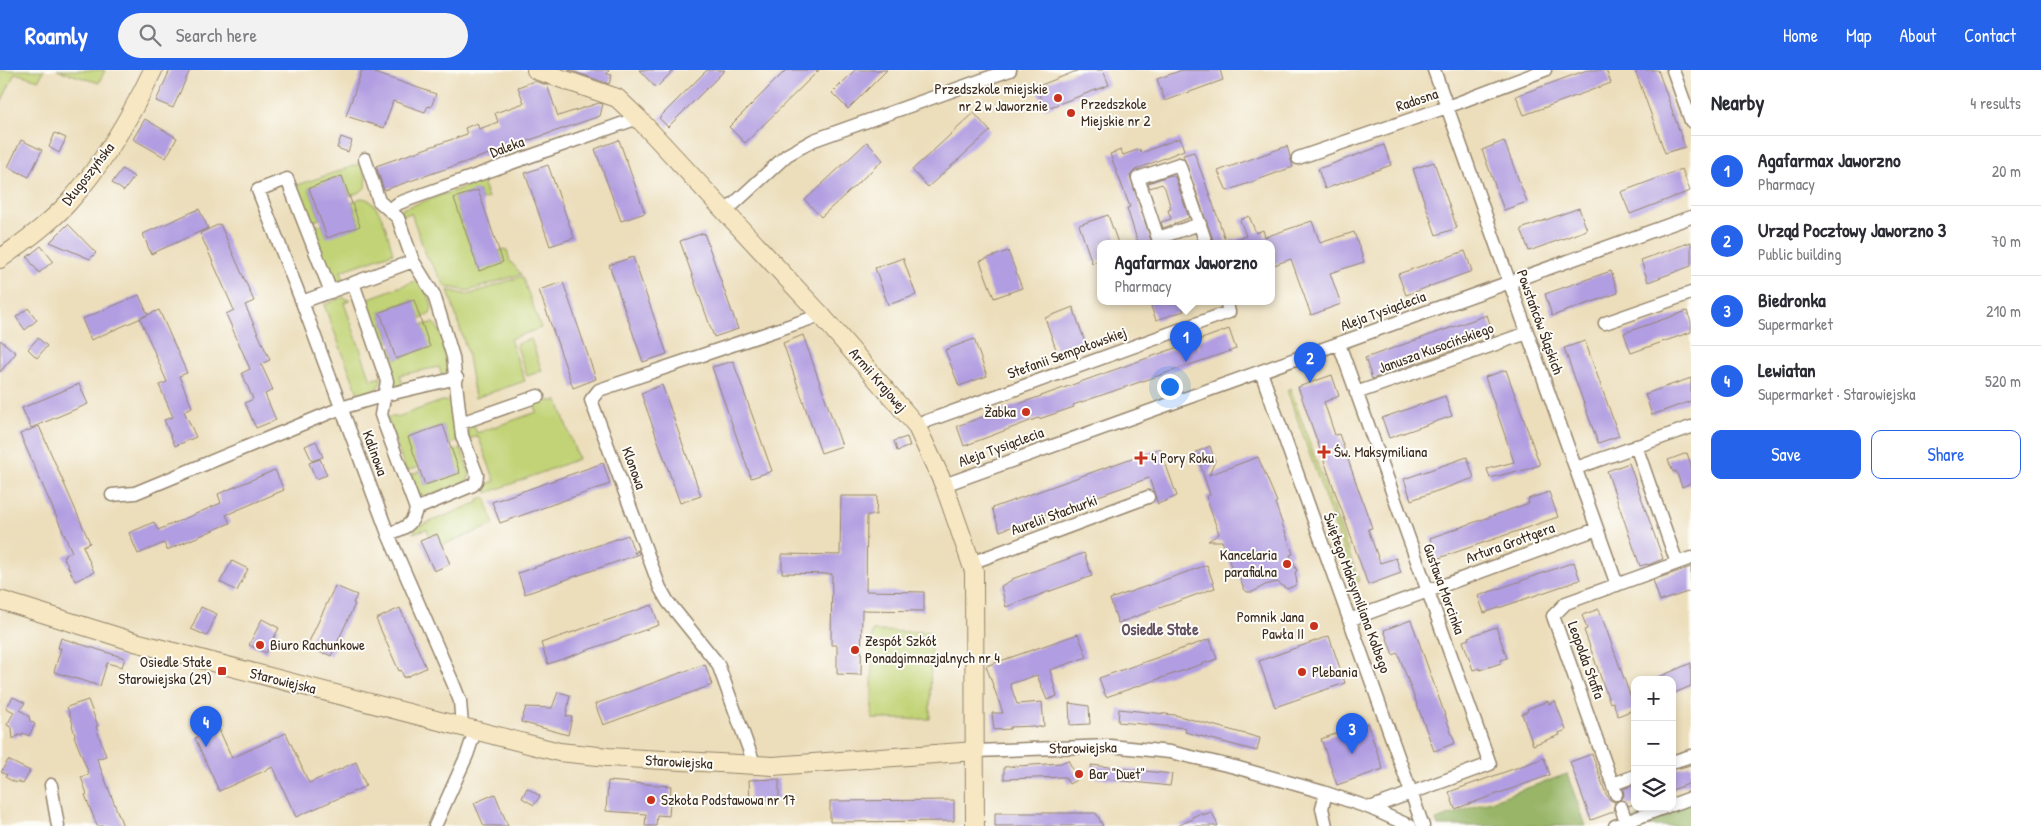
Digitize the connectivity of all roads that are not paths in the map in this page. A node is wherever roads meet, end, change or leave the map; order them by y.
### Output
1 (154, 70) edge
2 (536, 70) edge
3 (1010, 70) edge
4 (1434, 70) edge
5 (1546, 70) edge
6 (1673, 70) edge
7 (1447, 107) junction
8 (638, 118) junction
9 (1691, 120) edge
10 (1298, 158) dead end
11 (365, 159) dead end
12 (389, 210) junction
13 (725, 212) junction
14 (1691, 217) edge
15 (1200, 224) junction
16 (1205, 240) edge
17 (0, 259) edge
18 (413, 261) junction
19 (353, 283) junction
20 (1509, 283) junction
21 (331, 292) junction
22 (1691, 292) edge
23 (302, 302) junction
24 (1228, 306) edge
25 (822, 315) junction
26 (1606, 323) dead end
27 (1527, 333) junction
28 (1339, 344) junction
29 (1261, 372) junction
30 (457, 378) junction
31 (1356, 393) junction
32 (385, 395) junction
33 (538, 396) dead end
34 (341, 408) junction
35 (461, 423) junction
36 (916, 425) junction
37 (1691, 427) edge
38 (1636, 446) junction
39 (1576, 468) junction
40 (944, 484) junction
41 (112, 495) dead end
42 (1148, 498) dead end
43 (416, 509) junction
44 (1597, 529) junction
45 (388, 534) junction
46 (1691, 558) edge
47 (971, 563) junction
48 (1677, 563) junction
49 (1617, 585) junction
50 (1427, 591) junction
51 (0, 600) edge
52 (1349, 620) junction
53 (469, 728) junction
54 (975, 751) junction
55 (1691, 756) edge
56 (1676, 761) edge
57 (755, 766) junction
58 (1631, 778) edge
59 (51, 785) dead end
60 (1411, 792) junction
61 (1326, 793) junction
62 (1691, 798) edge
63 (1676, 804) edge
64 (1621, 807) dead end
65 (1370, 808) junction
66 (1655, 811) edge
67 (1620, 824) edge
68 (1407, 825) edge
69 (58, 826) edge
70 (436, 826) edge
71 (975, 826) edge
72 (1326, 826) edge
73 (1423, 826) edge

1 - 17 street, Długoszyńska
2 - 8 street, Armii Krajowej
3 - 13 street
4 - 7 street, Powstańców Śląskich
5 - 7 street, Radosna
6 - 9 street
7 - 10 street, Radosna
7 - 20 street, Powstańców Śląskich
8 - 12 street, Daleka
8 - 13 street, Armii Krajowej
11 - 12 street
12 - 18 street
13 - 25 street, Armii Krajowej
14 - 20 street, Aleja Tysiąclecia
15 - 15 street
15 - 16 street
18 - 19 street
18 - 30 street
19 - 21 street
19 - 32 street
20 - 27 street, Powstańców Śląskich
20 - 28 street, Aleja Tysiąclecia
21 - 23 street
21 - 23 street, Kalinowa
22 - 26 street
23 - 34 street, Kalinowa
24 - 36 street, Stefanii Sempołowskiej
25 - 36 street, Armii Krajowej
25 - 57 street, Klonowa
27 - 31 street, Janusza Kusocińskiego
27 - 39 street, Powstańców Śląskich
28 - 29 street, Aleja Tysiąclecia
28 - 31 street, Gustawa Morcinka
29 - 40 street, Aleja Tysiąclecia
29 - 52 street, Świętego Maksymiliana Kolbego
30 - 32 street
30 - 35 street
31 - 50 street, Gustawa Morcinka
32 - 34 street
32 - 43 street
33 - 35 street
34 - 41 street
34 - 45 street, Kalinowa
35 - 43 street
36 - 40 street, Armii Krajowej
37 - 38 street
38 - 39 street
38 - 48 street
39 - 44 street, Powstańców Śląskich
40 - 47 street, Armii Krajowej
42 - 47 street, Aurelii Stachurki
43 - 45 street
44 - 49 street, Powstańców Śląskich
44 - 50 street, Artura Grottgera
45 - 53 street, Kalinowa
46 - 48 street
47 - 54 street, Armii Krajowej
48 - 49 street
49 - 58 street, Leopolda Staffa
50 - 52 street, Artura Grottgera
50 - 60 street, Gustawa Morcinka
51 - 53 street, Starowiejska
52 - 60 street, Świętego Maksymiliana Kolbego
53 - 57 street, Starowiejska
53 - 70 street, Kalinowa
54 - 57 street, Starowiejska
54 - 61 street, Starowiejska
54 - 71 street, Armii Krajowej
55 - 56 street
59 - 69 street
60 - 65 street
60 - 73 street, Świętego Maksymiliana Kolbego
61 - 65 street, Starowiejska
61 - 72 street
62 - 63 street
64 - 67 street
65 - 68 street, Starowiejska
66 - 67 street

